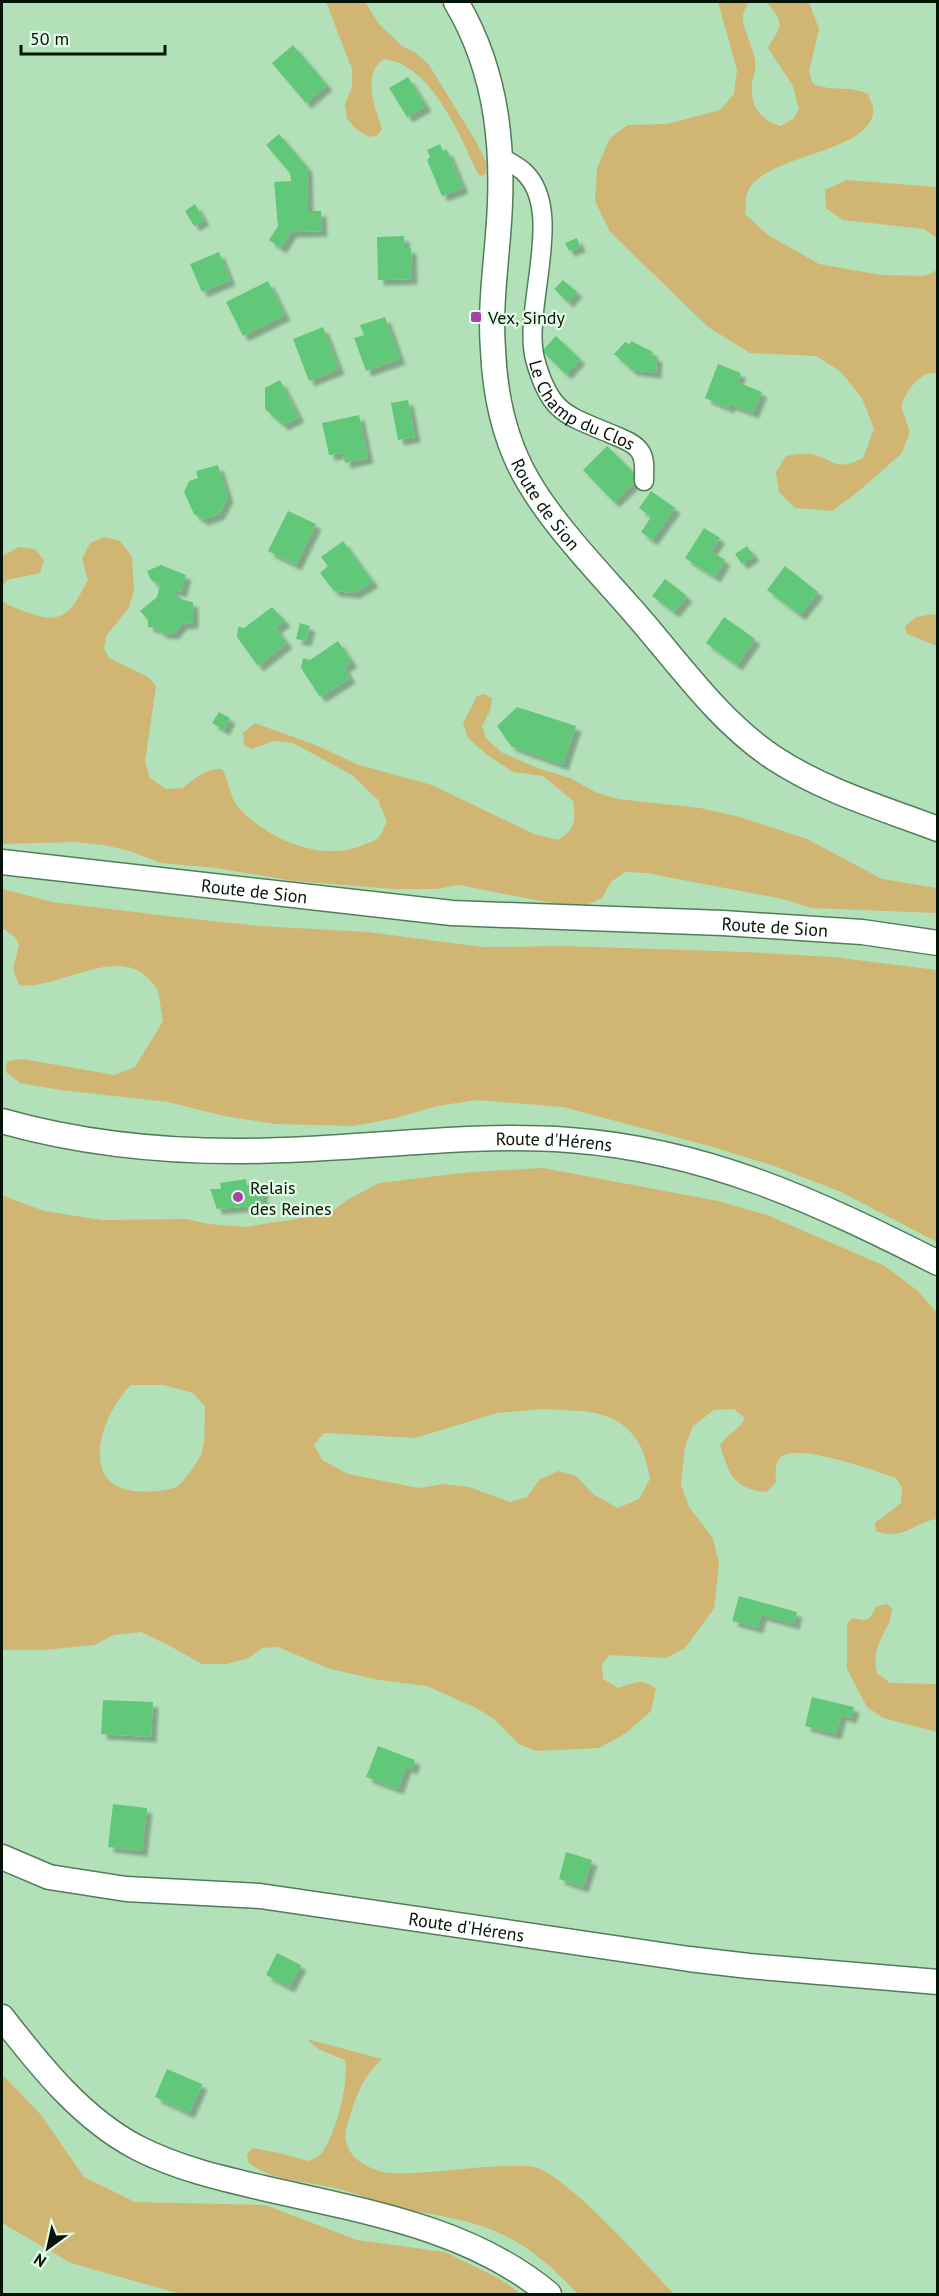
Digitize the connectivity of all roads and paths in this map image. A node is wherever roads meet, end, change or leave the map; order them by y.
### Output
1 (456, 2) edge
2 (501, 157) junction
3 (644, 481) dead end
4 (938, 829) edge
5 (2, 862) edge
6 (938, 943) edge
7 (2, 1121) edge
8 (938, 1263) edge
9 (2, 1857) edge
10 (938, 1982) edge
11 (2, 2017) edge
12 (549, 2295) edge

1 - 2 main road, Route de Sion
2 - 3 street, Le Champ du Clos
2 - 4 main road, Route de Sion
5 - 6 main road, Route de Sion
7 - 8 main road, Route d'Hérens
9 - 10 main road, Route d'Hérens
11 - 12 main road

